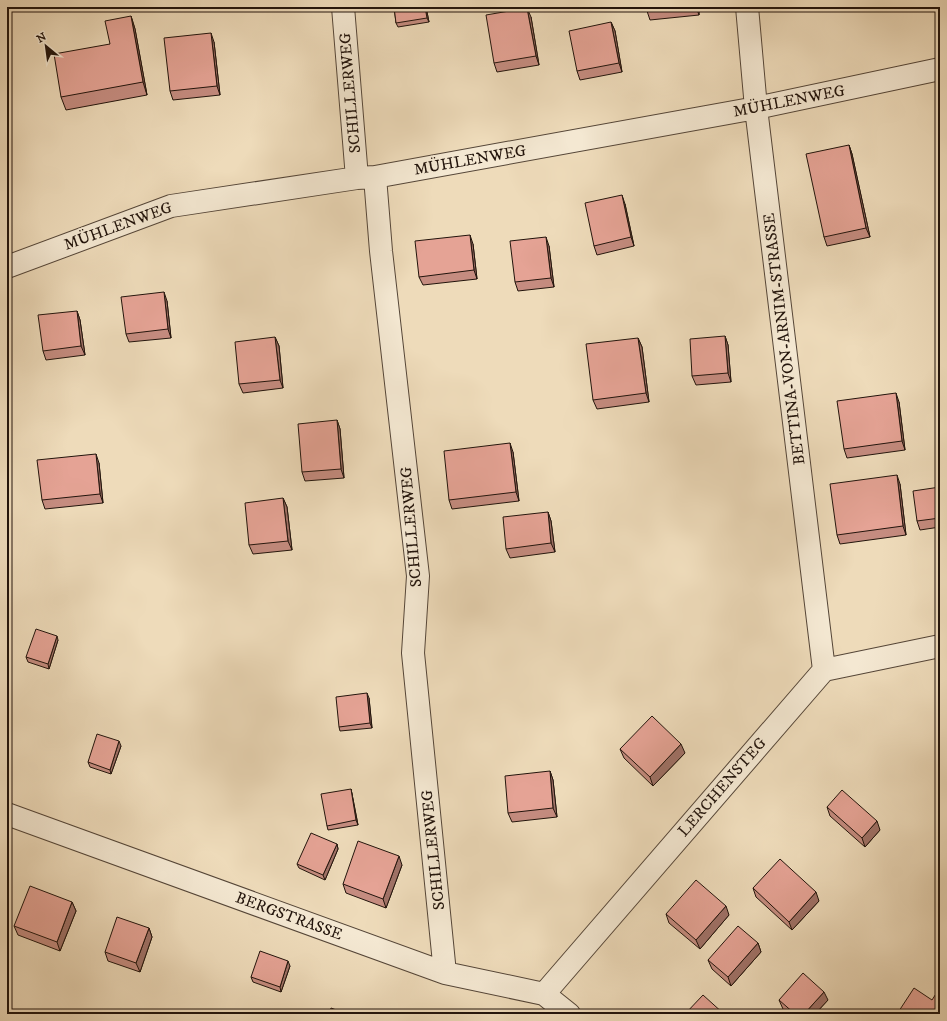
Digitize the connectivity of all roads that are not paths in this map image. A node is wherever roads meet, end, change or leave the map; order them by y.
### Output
1 (343, 7) edge
2 (746, 7) edge
3 (940, 69) edge
4 (756, 108) junction
5 (366, 178) junction
6 (7, 267) edge
7 (940, 646) edge
8 (824, 670) junction
9 (7, 814) edge
10 (445, 973) junction
11 (544, 994) junction
12 (569, 1014) edge

1 - 5 street, SCHILLERWEG
2 - 4 street, BETTINA-VON-ARNIM-STRASSE
3 - 4 street, MÜHLENWEG
4 - 5 street, MÜHLENWEG
4 - 8 street, BETTINA-VON-ARNIM-STRASSE
5 - 6 street, MÜHLENWEG
5 - 10 street, SCHILLERWEG
7 - 8 street
8 - 11 street, LERCHENSTEG
9 - 10 street, BERGSTRASSE
10 - 11 street, BERGSTRASSE
11 - 12 street, BERGSTRASSE

